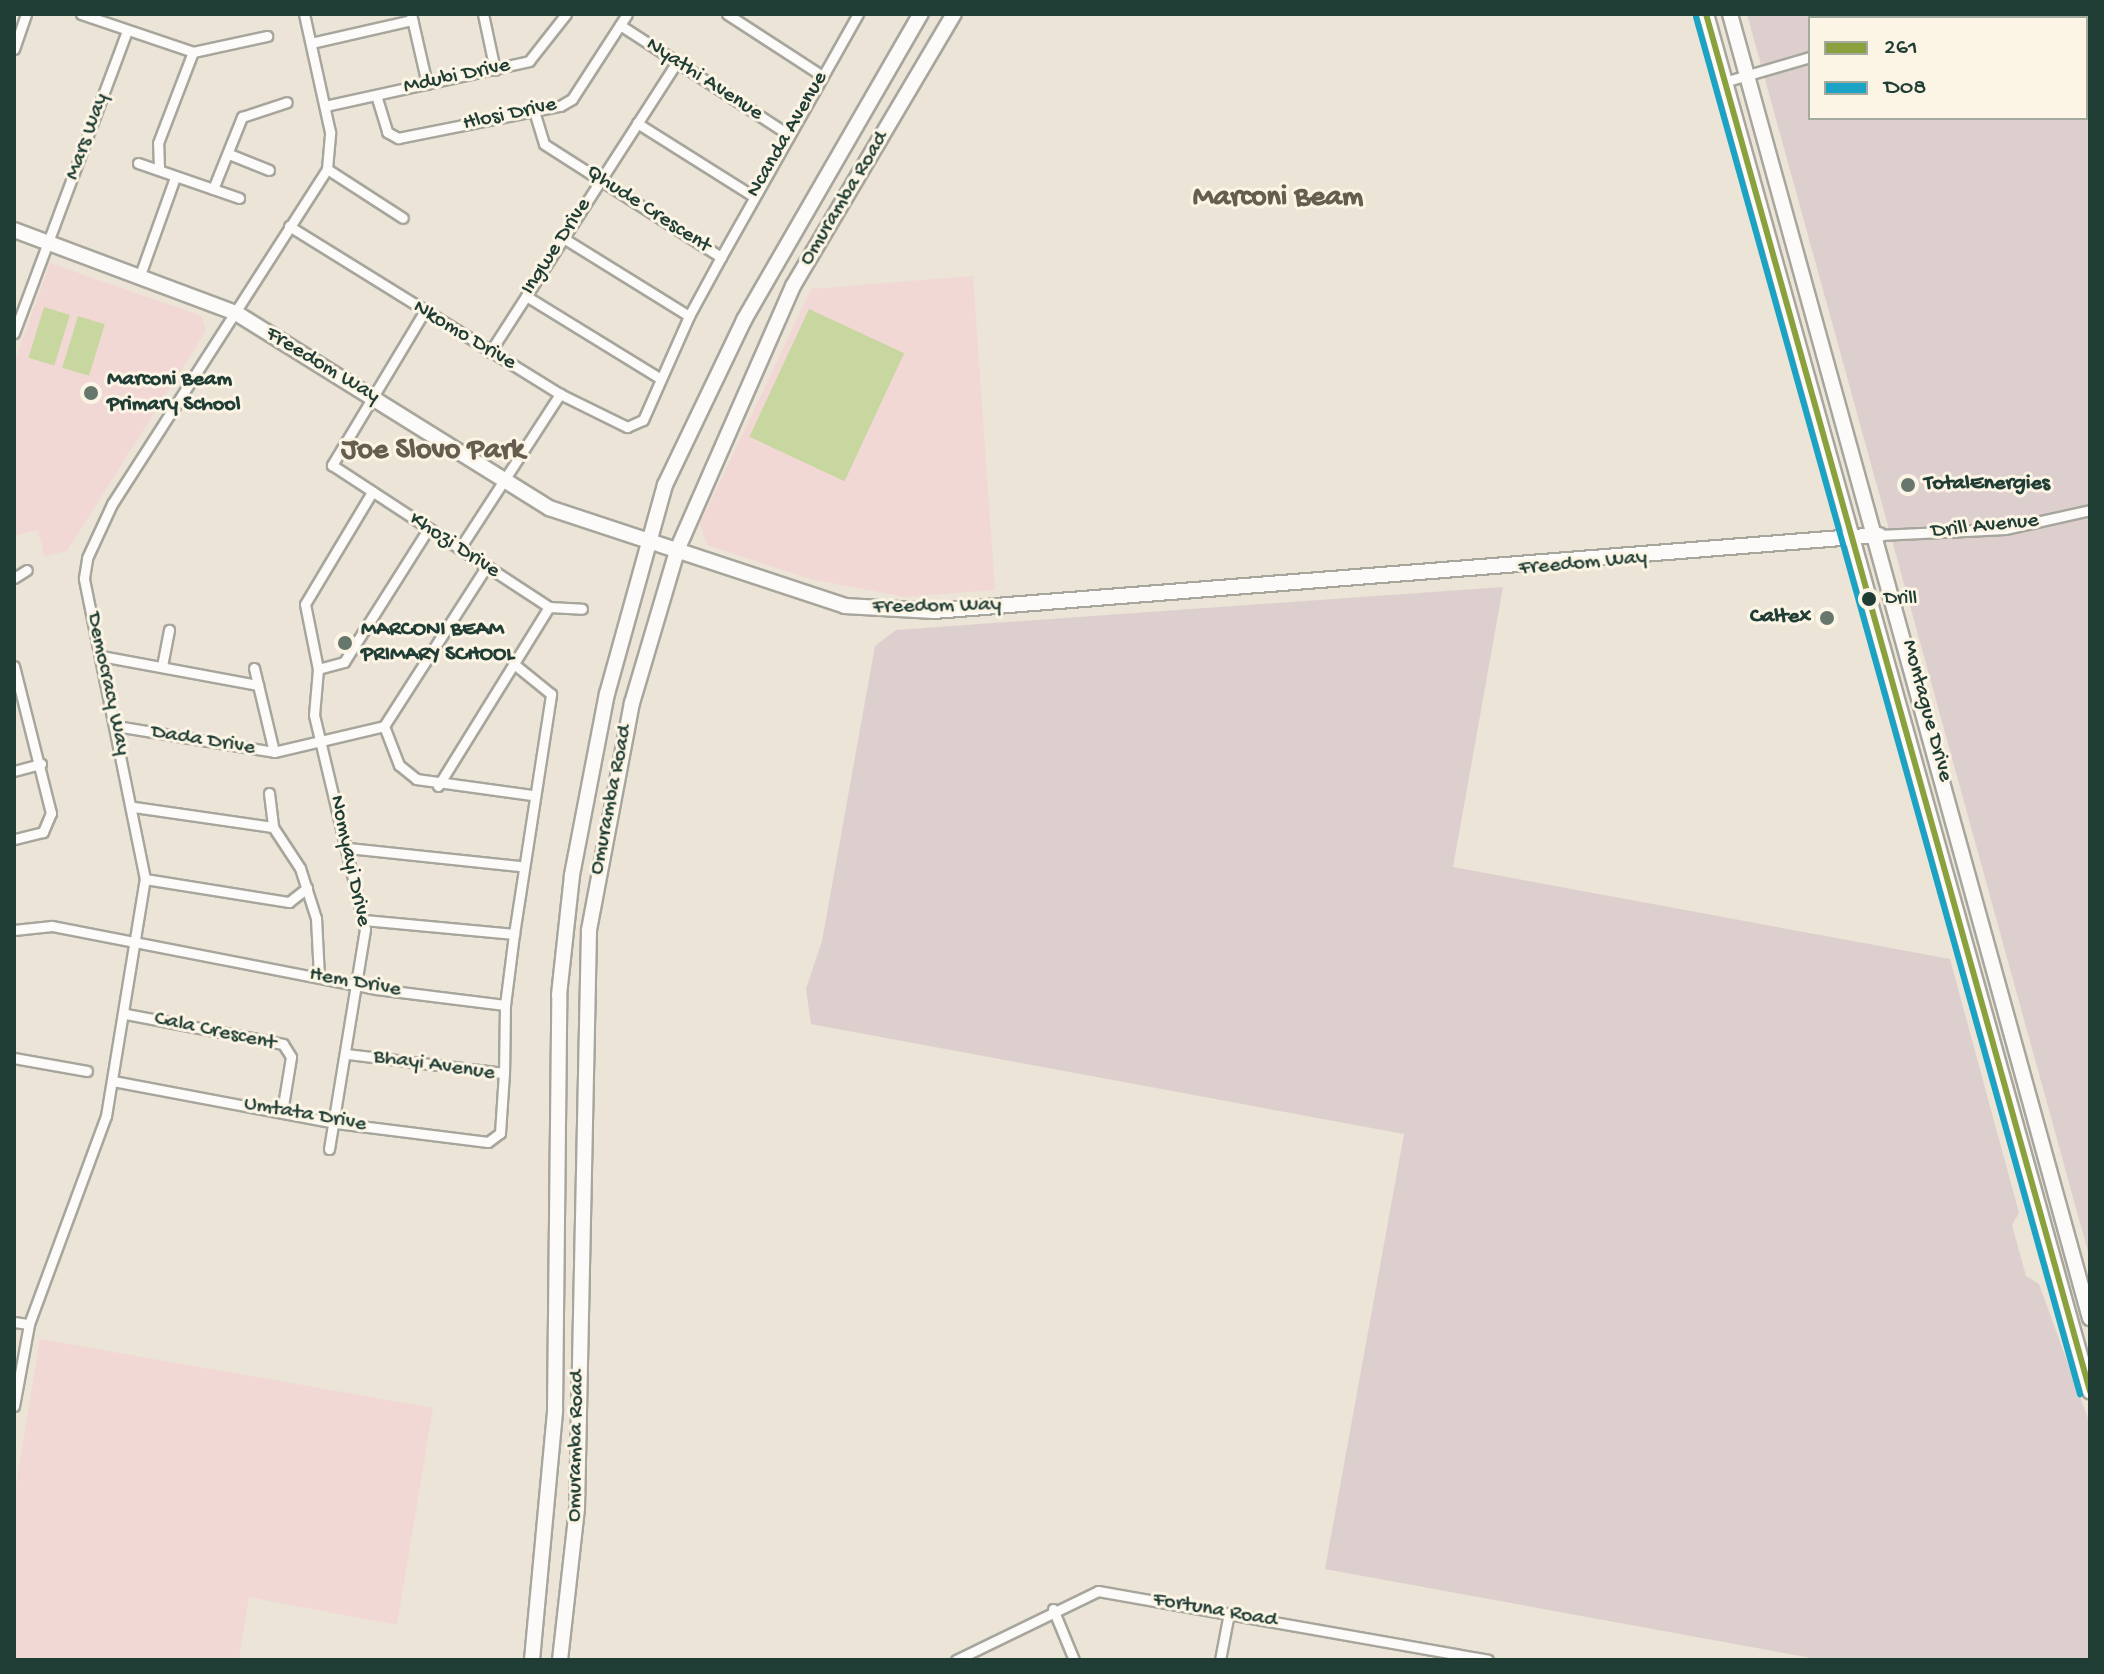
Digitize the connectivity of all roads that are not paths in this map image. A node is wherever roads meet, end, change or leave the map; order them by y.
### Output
1 (26, 14) edge
2 (81, 14) edge
3 (304, 14) edge
4 (483, 14) edge
5 (566, 14) edge
6 (627, 14) edge
7 (727, 14) edge
8 (921, 14) edge
9 (954, 14) edge
10 (1706, 14) edge
11 (1730, 14) edge
12 (856, 15) edge
13 (412, 17) edge
14 (620, 25) junction
15 (127, 30) junction
16 (267, 36) dead end
17 (311, 43) junction
18 (14, 49) edge
19 (193, 52) junction
20 (1808, 58) edge
21 (677, 62) junction
22 (495, 70) junction
23 (821, 75) junction
24 (1746, 75) junction
25 (1724, 82) junction
26 (427, 84) junction
27 (376, 95) junction
28 (287, 102) dead end
29 (325, 106) junction
30 (534, 111) junction
31 (637, 123) junction
32 (788, 134) junction
33 (229, 154) junction
34 (138, 163) dead end
35 (159, 168) junction
36 (327, 169) junction
37 (269, 170) dead end
38 (601, 179) junction
39 (174, 180) junction
40 (213, 189) junction
41 (753, 196) junction
42 (239, 198) dead end
43 (403, 218) dead end
44 (289, 226) junction
45 (14, 230) edge
46 (563, 238) junction
47 (50, 243) junction
48 (721, 257) junction
49 (140, 275) junction
50 (526, 296) junction
51 (424, 312) junction
52 (236, 313) junction
53 (689, 316) junction
54 (14, 333) edge
55 (490, 352) junction
56 (661, 379) junction
57 (560, 394) junction
58 (373, 397) junction
59 (643, 420) joint
60 (506, 485) junction
61 (372, 492) junction
62 (2090, 510) edge
63 (428, 529) junction
64 (1879, 535) junction
65 (645, 538) junction
66 (1848, 539) junction
67 (460, 548) junction
68 (678, 548) junction
69 (486, 567) junction
70 (27, 570) dead end
71 (14, 578) edge
72 (549, 607) junction
73 (582, 609) dead end
74 (169, 630) dead end
75 (101, 656) junction
76 (514, 664) junction
77 (14, 666) edge
78 (162, 666) junction
79 (254, 668) dead end
80 (318, 669) junction
81 (258, 685) junction
82 (19, 696) edge
83 (116, 726) junction
84 (384, 726) junction
85 (320, 742) junction
86 (274, 752) junction
87 (41, 764) junction
88 (14, 771) edge
89 (438, 786) junction
90 (269, 793) dead end
91 (532, 795) junction
92 (134, 807) junction
93 (273, 827) junction
94 (14, 839) edge
95 (348, 848) junction
96 (519, 866) junction
97 (145, 879) junction
98 (307, 888) junction
99 (364, 920) junction
100 (14, 930) edge
101 (514, 934) junction
102 (138, 943) junction
103 (319, 977) junction
104 (359, 985) junction
105 (505, 1005) junction
106 (126, 1014) junction
107 (346, 1054) junction
108 (14, 1058) edge
109 (87, 1071) dead end
110 (504, 1073) junction
111 (113, 1081) junction
112 (282, 1112) junction
113 (336, 1123) junction
114 (497, 1139) joint
115 (329, 1149) dead end
116 (2090, 1318) edge
117 (14, 1322) edge
118 (29, 1324) junction
119 (2090, 1391) edge
120 (14, 1406) edge
121 (1053, 1609) junction
122 (1229, 1613) junction
123 (532, 1660) edge
124 (560, 1660) edge
125 (956, 1660) edge
126 (1074, 1660) edge
127 (1220, 1660) edge
128 (1488, 1660) edge

1 - 18 street
2 - 15 street
3 - 17 street
4 - 22 street
5 - 22 street, Mdubi Drive
6 - 14 street, Hlosi Drive
7 - 23 street
8 - 65 main road, Omuramba Road
9 - 68 main road, Omuramba Road
10 - 25 main road, Montague Drive
11 - 24 main road, Montague Drive
12 - 23 street, Ncanda Avenue
13 - 17 street
13 - 26 street
14 - 21 street, Nyathi Avenue
14 - 30 street, Hlosi Drive
15 - 19 street
15 - 47 street, Mars Way
16 - 19 street
17 - 29 street
19 - 35 street
20 - 24 street
21 - 31 street, Ingwe Drive
21 - 32 street, Nyathi Avenue
22 - 26 street, Mdubi Drive
23 - 32 street, Ncanda Avenue
24 - 25 street
24 - 64 main road, Montague Drive
25 - 66 main road, Montague Drive
26 - 27 street, Mdubi Drive
27 - 29 street, Mdubi Drive
27 - 30 street, Hlosi Drive
28 - 33 street
29 - 36 street
30 - 38 street, Qhude Crescent
31 - 38 street, Ingwe Drive
31 - 41 street
32 - 41 street, Ncanda Avenue
33 - 37 street
33 - 40 street
34 - 35 street
35 - 39 street
36 - 43 street
36 - 44 street, Democracy Way
38 - 46 street, Ingwe Drive
38 - 48 street, Qhude Crescent
39 - 40 street
39 - 49 street
40 - 42 street
41 - 48 street, Ncanda Avenue
44 - 51 street, Nkomo Drive
44 - 52 street, Democracy Way
45 - 47 main road, Freedom Way
46 - 50 street, Ingwe Drive
46 - 53 street
47 - 49 main road, Freedom Way
47 - 54 street, Mars Way
48 - 53 street, Qhude Crescent
49 - 52 main road, Freedom Way
50 - 55 street, Ingwe Drive
50 - 56 street
51 - 55 street, Nkomo Drive
51 - 58 street
52 - 58 main road, Freedom Way
52 - 75 street, Democracy Way
53 - 56 street, Qhude Crescent
55 - 57 street, Nkomo Drive
56 - 59 street, Qhude Crescent
57 - 59 street, Nkomo Drive
57 - 60 street
58 - 60 main road, Freedom Way
58 - 61 street, Khozi Drive
60 - 65 main road, Freedom Way
60 - 67 street
61 - 63 street, Khozi Drive
61 - 80 street, Nomyayi Drive
62 - 64 street, Drill Avenue
63 - 67 street, Khozi Drive
63 - 80 street
64 - 66 main road, Freedom Way
64 - 116 main road, Montague Drive
65 - 68 main road, Freedom Way
65 - 123 main road, Omuramba Road
66 - 68 main road, Freedom Way
66 - 119 main road, Montague Drive
67 - 69 street, Khozi Drive
68 - 124 main road, Omuramba Road
69 - 72 street, Khozi Drive
69 - 84 street
70 - 71 street
72 - 73 street, Khozi Drive
72 - 76 street
74 - 78 street
75 - 78 street
75 - 83 street, Democracy Way
76 - 89 street
76 - 91 street
77 - 82 street
78 - 81 street
79 - 81 street
80 - 85 street, Nomyayi Drive
81 - 86 street
82 - 87 street
83 - 86 street, Dada Drive
83 - 92 street, Democracy Way
84 - 85 street, Dada Drive
84 - 89 street
85 - 86 street, Dada Drive
85 - 95 street, Nomyayi Drive
87 - 88 street
87 - 94 street
89 - 91 street
90 - 93 street
91 - 96 street
92 - 93 street
92 - 97 street, Democracy Way
93 - 98 street
95 - 96 street
95 - 99 street, Nomyayi Drive
96 - 101 street
97 - 98 street
97 - 102 street, Democracy Way
98 - 103 street
99 - 101 street
99 - 104 street, Nomyayi Drive
100 - 102 street, Hem Drive
101 - 105 street
102 - 103 street, Hem Drive
102 - 106 street, Democracy Way
103 - 104 street, Hem Drive
104 - 105 street, Hem Drive
104 - 107 street, Nomyayi Drive
105 - 110 street
106 - 111 street, Democracy Way
106 - 112 street, Cala Crescent
107 - 110 street, Bhayi Avenue
107 - 113 street, Nomyayi Drive
108 - 109 street
110 - 114 street, Bhayi Avenue
111 - 112 street, Umtata Drive
111 - 118 street, Democracy Way
112 - 113 street, Umtata Drive
113 - 114 street, Umtata Drive
113 - 115 street, Nomyayi Drive
117 - 118 street
118 - 120 street, Democracy Way
121 - 122 street, Fortuna Road
121 - 125 street, Fortuna Road
121 - 126 street
122 - 127 street
122 - 128 street, Fortuna Road

